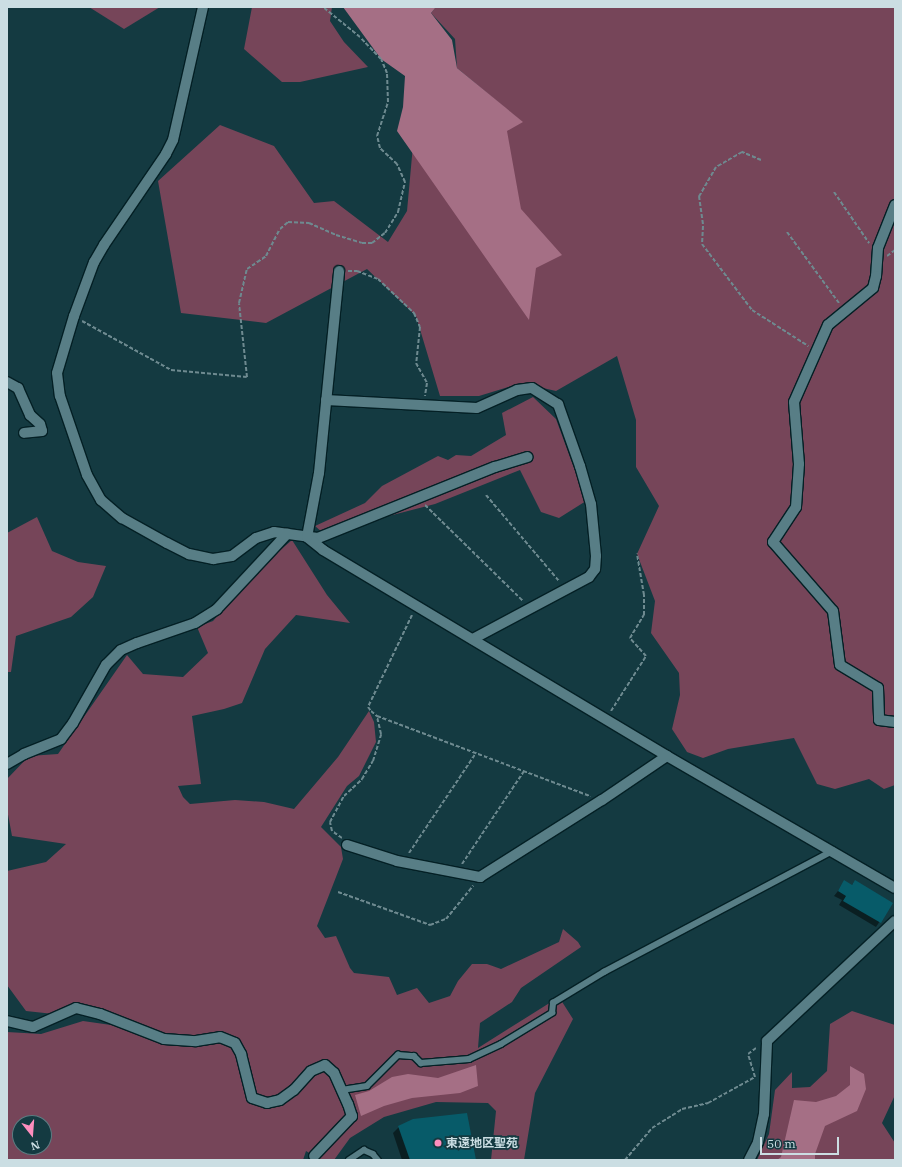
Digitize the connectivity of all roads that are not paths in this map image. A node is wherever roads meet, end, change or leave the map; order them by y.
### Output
1 (203, 7) edge
2 (895, 205) edge
3 (339, 271) road end
4 (7, 382) edge
5 (326, 400) junction
6 (24, 433) dead end
7 (527, 457) dead end
8 (286, 534) junction
9 (307, 537) junction
10 (473, 639) junction
11 (895, 722) edge
12 (667, 756) junction
13 (7, 764) edge
14 (347, 845) road end
15 (833, 851) junction
16 (895, 888) edge
17 (895, 921) edge
18 (7, 1021) edge
19 (342, 1090) junction
20 (313, 1158) edge
21 (349, 1160) edge
22 (378, 1160) edge
23 (749, 1160) edge

1 - 8 street
2 - 11 street
3 - 5 street
4 - 6 street
5 - 9 street
5 - 10 street
7 - 9 street
8 - 9 street
8 - 13 street
9 - 10 street
10 - 12 street
12 - 14 street
12 - 15 street
15 - 16 street
15 - 19 lane
17 - 23 street
18 - 19 street
19 - 20 street
21 - 22 lane

